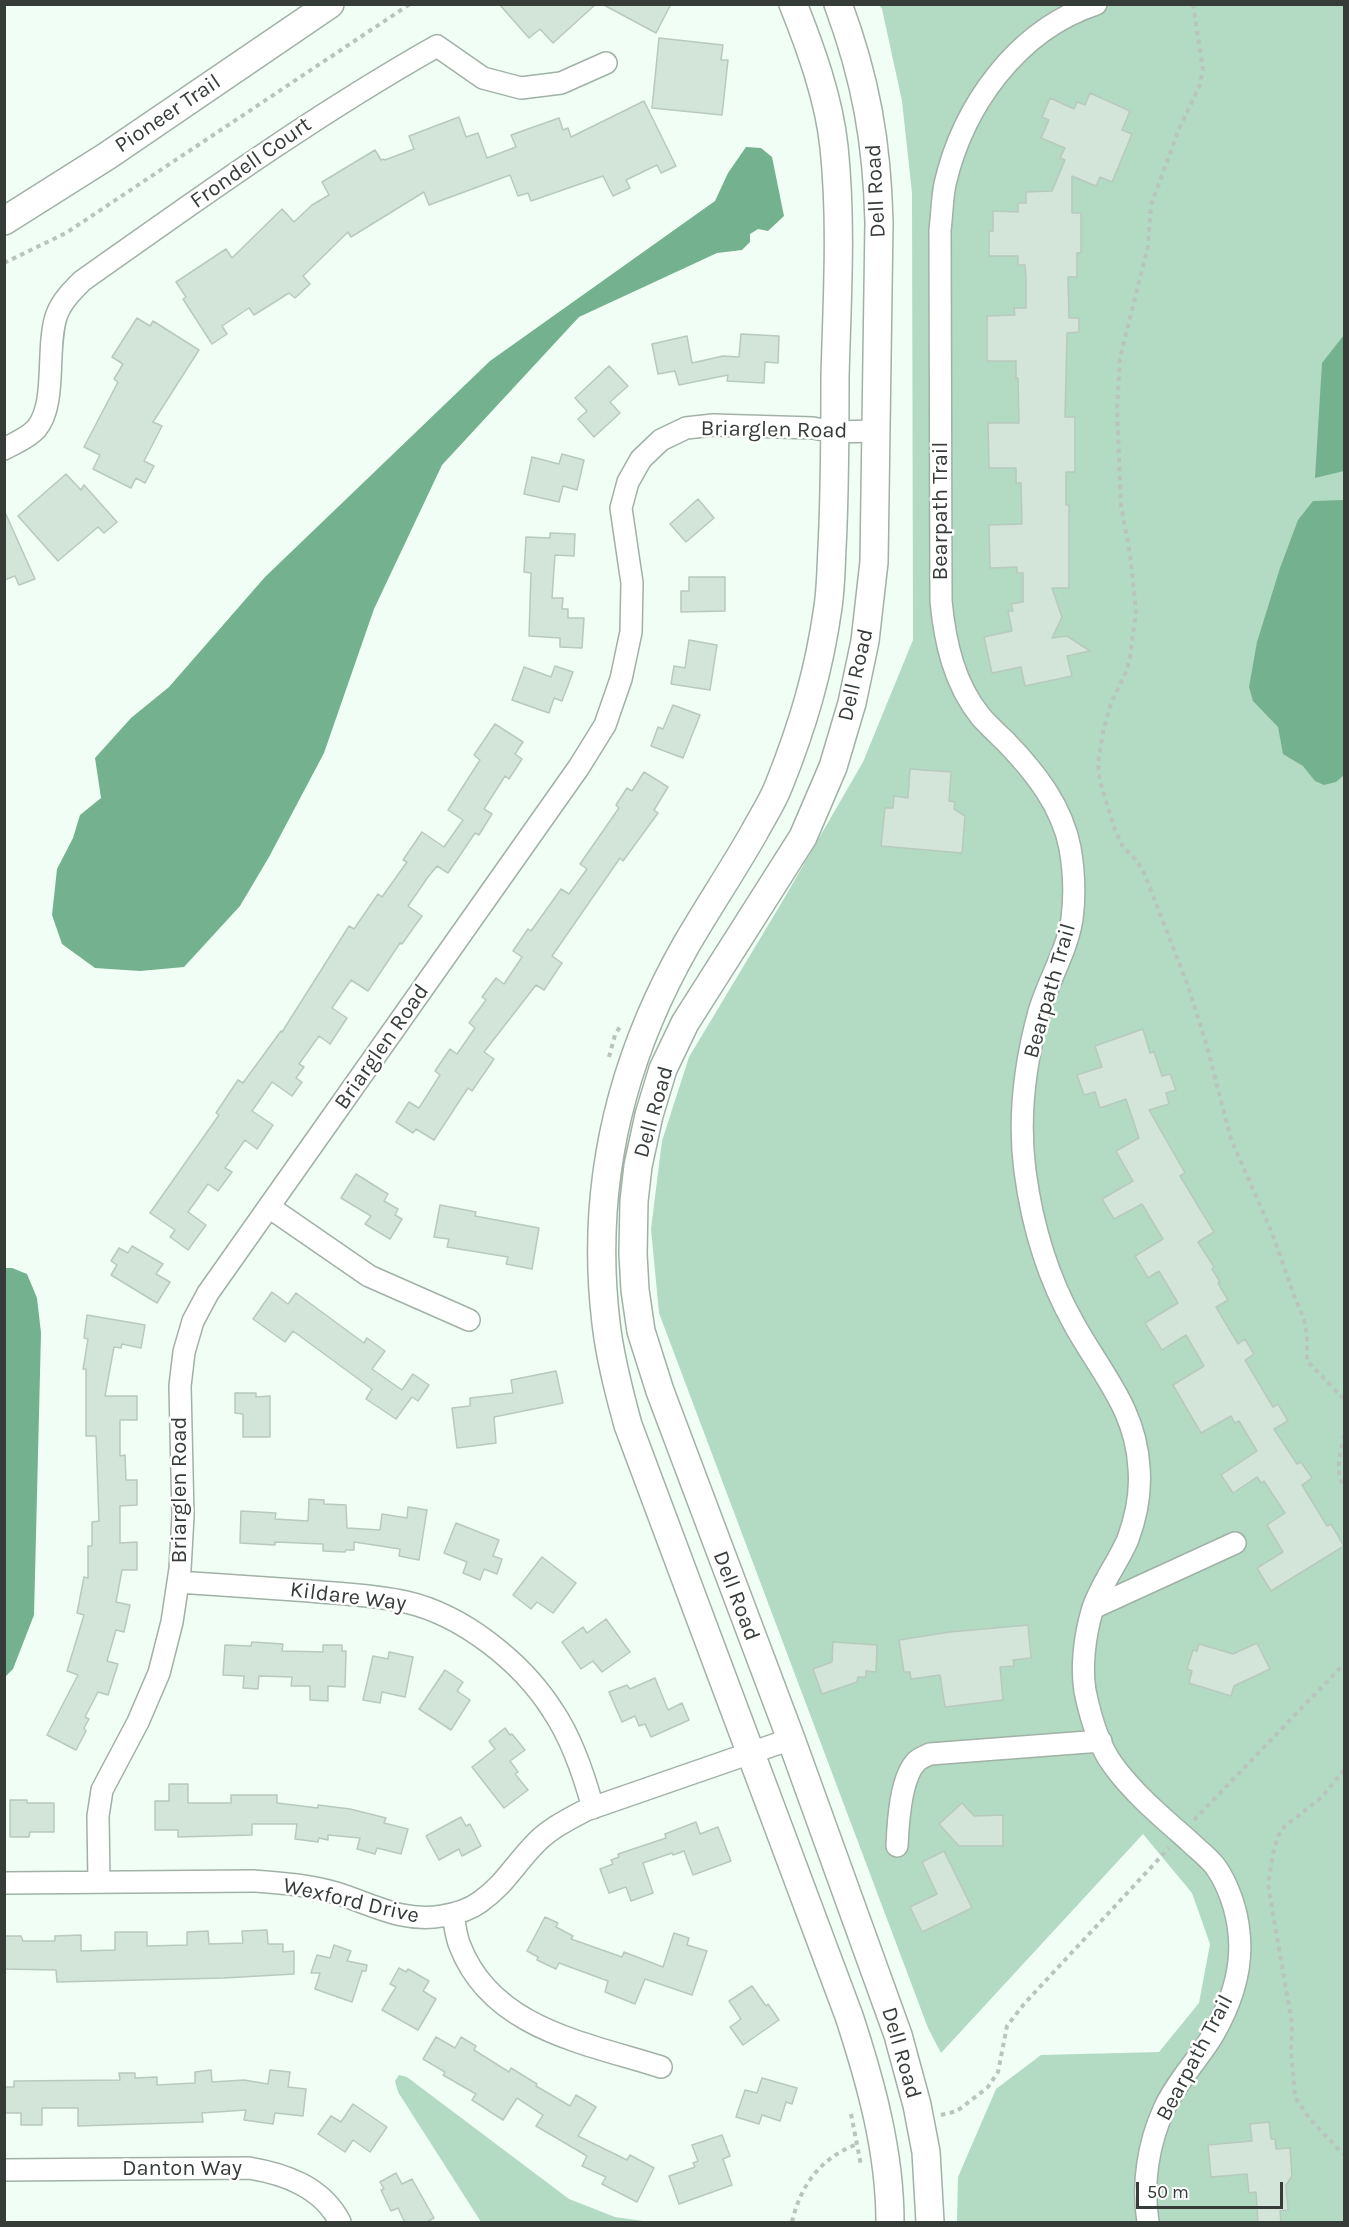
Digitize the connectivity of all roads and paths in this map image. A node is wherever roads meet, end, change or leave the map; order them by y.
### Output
1 (330, 4) edge
2 (410, 4) edge
3 (793, 4) edge
4 (838, 4) edge
5 (1096, 4) edge
6 (1193, 4) edge
7 (606, 63) dead end
8 (4, 221) edge
9 (4, 263) edge
10 (875, 431) junction
11 (835, 432) junction
12 (4, 449) edge
13 (626, 1015) dead end
14 (606, 1067) dead end
15 (270, 1207) junction
16 (469, 1320) dead end
17 (1344, 1399) edge
18 (1344, 1435) edge
19 (1344, 1487) edge
20 (1235, 1543) dead end
21 (178, 1582) junction
22 (1093, 1608) junction
23 (1344, 1664) edge
24 (791, 1738) junction
25 (1101, 1741) junction
26 (751, 1753) junction
27 (1344, 1770) edge
28 (593, 1808) junction
29 (1181, 1834) junction
30 (897, 1846) dead end
31 (99, 1882) junction
32 (4, 1883) edge
33 (453, 1915) junction
34 (661, 2067) dead end
35 (851, 2109) dead end
36 (945, 2114) dead end
37 (856, 2144) junction
38 (1344, 2156) edge
39 (4, 2170) edge
40 (863, 2174) dead end
41 (340, 2223) edge
42 (792, 2223) edge
43 (890, 2223) edge
44 (930, 2223) edge
45 (1148, 2223) edge

1 - 8 main road, Pioneer Trail
2 - 9 path
3 - 11 main road, Dell Road
4 - 10 main road, Dell Road
5 - 22 street, Bearpath Trail
6 - 17 path
7 - 12 street, Frondell Court
10 - 11 street, Briarglen Road
10 - 24 main road, Dell Road
11 - 15 street, Briarglen Road
11 - 26 main road, Dell Road
13 - 14 path
15 - 16 street
15 - 21 street, Briarglen Road
18 - 19 path
20 - 22 street
21 - 28 street, Kildare Way
21 - 31 street, Briarglen Road
22 - 25 street, Bearpath Trail
23 - 29 path
24 - 26 street, Wexford Drive
24 - 44 main road, Dell Road
25 - 29 street, Bearpath Trail
25 - 30 street
26 - 28 street, Wexford Drive
26 - 43 main road, Dell Road
27 - 38 path
28 - 33 street, Wexford Drive
29 - 36 path
29 - 45 street, Bearpath Trail
31 - 32 street, Wexford Drive
31 - 33 street, Wexford Drive
33 - 34 street
35 - 37 path
37 - 40 path
37 - 42 path
39 - 41 street, Danton Way

